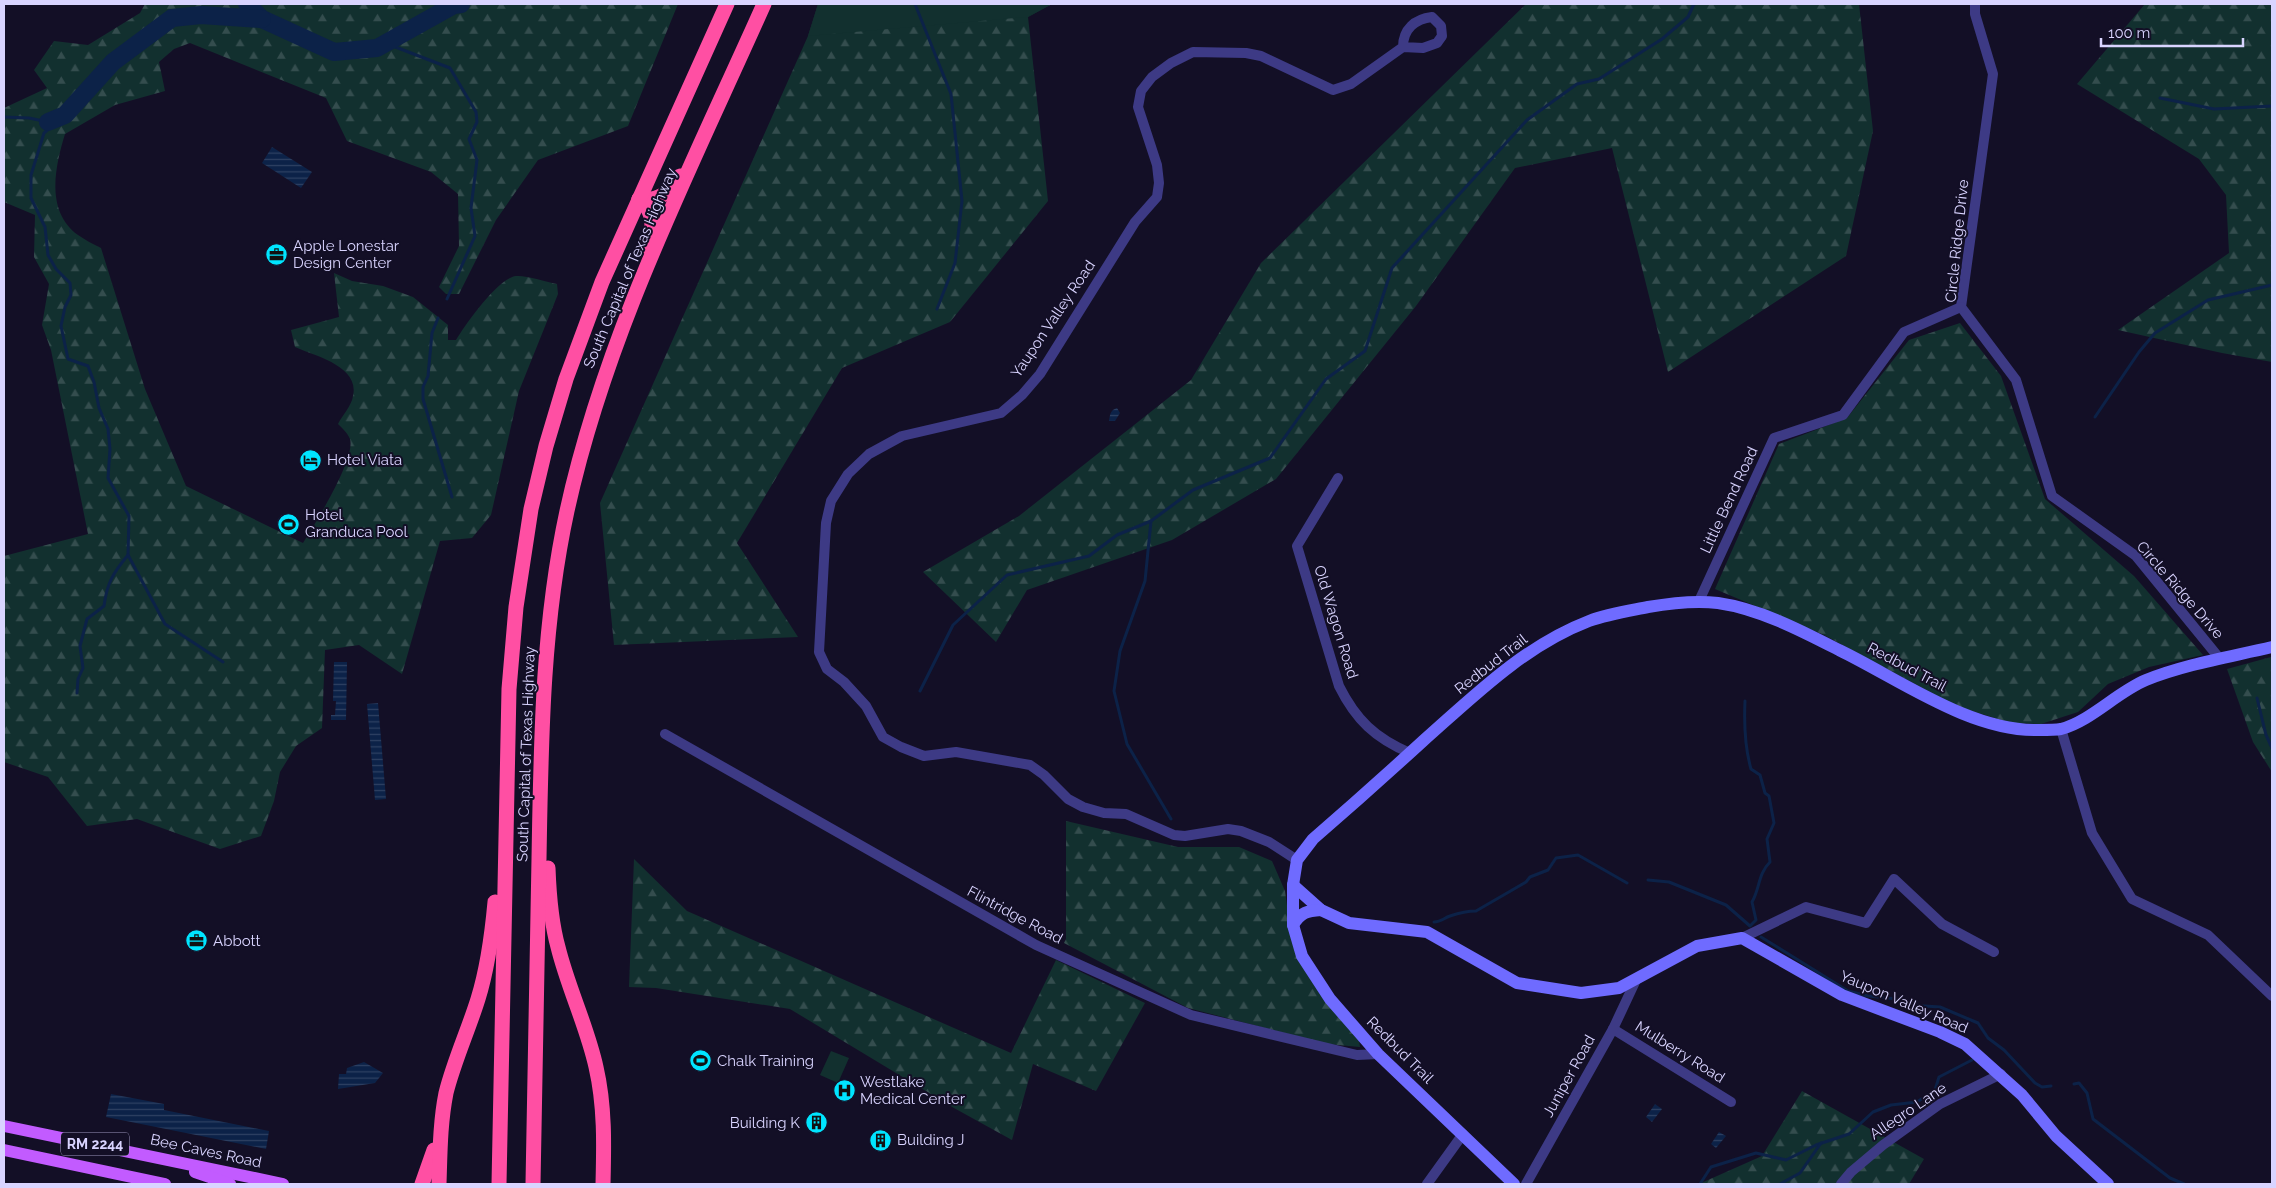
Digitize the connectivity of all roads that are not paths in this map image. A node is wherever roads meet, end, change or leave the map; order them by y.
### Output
1 (727, 4) edge
2 (764, 4) edge
3 (1975, 4) edge
4 (1403, 48) dead end
5 (697, 153) junction
6 (639, 199) junction
7 (633, 299) junction
8 (1961, 307) junction
9 (1338, 478) dead end
10 (1699, 601) junction
11 (2272, 647) edge
12 (2220, 660) junction
13 (2061, 729) junction
14 (665, 734) dead end
15 (541, 743) junction
16 (1410, 753) junction
17 (506, 788) junction
18 (1297, 860) junction
19 (1293, 885) junction
20 (1321, 910) junction
21 (1293, 925) junction
22 (1742, 938) junction
23 (1994, 952) dead end
24 (1636, 980) junction
25 (2272, 996) edge
26 (1613, 1029) junction
27 (1378, 1054) junction
28 (2000, 1074) junction
29 (1731, 1102) dead end
30 (442, 1120) junction
31 (4, 1126) edge
32 (1463, 1134) junction
33 (4, 1150) edge
34 (146, 1154) junction
35 (164, 1184) edge
36 (230, 1184) edge
37 (283, 1184) edge
38 (422, 1184) edge
39 (439, 1184) edge
40 (499, 1184) edge
41 (533, 1184) edge
42 (603, 1184) edge
43 (1427, 1184) edge
44 (1514, 1184) edge
45 (1526, 1184) edge
46 (1841, 1184) edge
47 (2108, 1184) edge

1 - 6 highway, South Capital of Texas Highway
2 - 5 highway, South Capital of Texas Highway
3 - 8 street, Circle Ridge Drive
4 - 18 street, Yaupon Valley Road
5 - 6 highway
5 - 7 highway, South Capital of Texas Highway
6 - 7 highway
6 - 17 highway, South Capital of Texas Highway
7 - 15 highway, South Capital of Texas Highway
8 - 10 street, Little Bend Road
8 - 12 street, Circle Ridge Drive
9 - 16 street, Old Wagon Road
10 - 13 street, Redbud Trail
10 - 16 street, Redbud Trail
11 - 12 street, Redbud Trail
12 - 13 street, Redbud Trail
13 - 25 street
14 - 27 street, Flintridge Road
15 - 41 highway, South Capital of Texas Highway
15 - 42 highway
16 - 18 street, Redbud Trail
17 - 30 highway
17 - 40 highway, South Capital of Texas Highway
18 - 19 street, Redbud Trail
19 - 20 street
19 - 21 street, Redbud Trail
20 - 21 street
20 - 24 street
21 - 27 street, Redbud Trail
22 - 23 street
22 - 24 street
22 - 28 street, Yaupon Valley Road
24 - 26 street, Juniper Road
26 - 29 street, Mulberry Road
26 - 45 street, Juniper Road
27 - 32 street, Redbud Trail
28 - 46 street, Allegro Lane
28 - 47 street, Yaupon Valley Road
30 - 38 highway
30 - 39 highway
31 - 34 main road, Bee Caves Road / RM 2244
32 - 43 street
32 - 44 street, Redbud Trail
33 - 35 main road, RM 2244
34 - 36 main road
34 - 37 main road, Bee Caves Road / RM 2244

